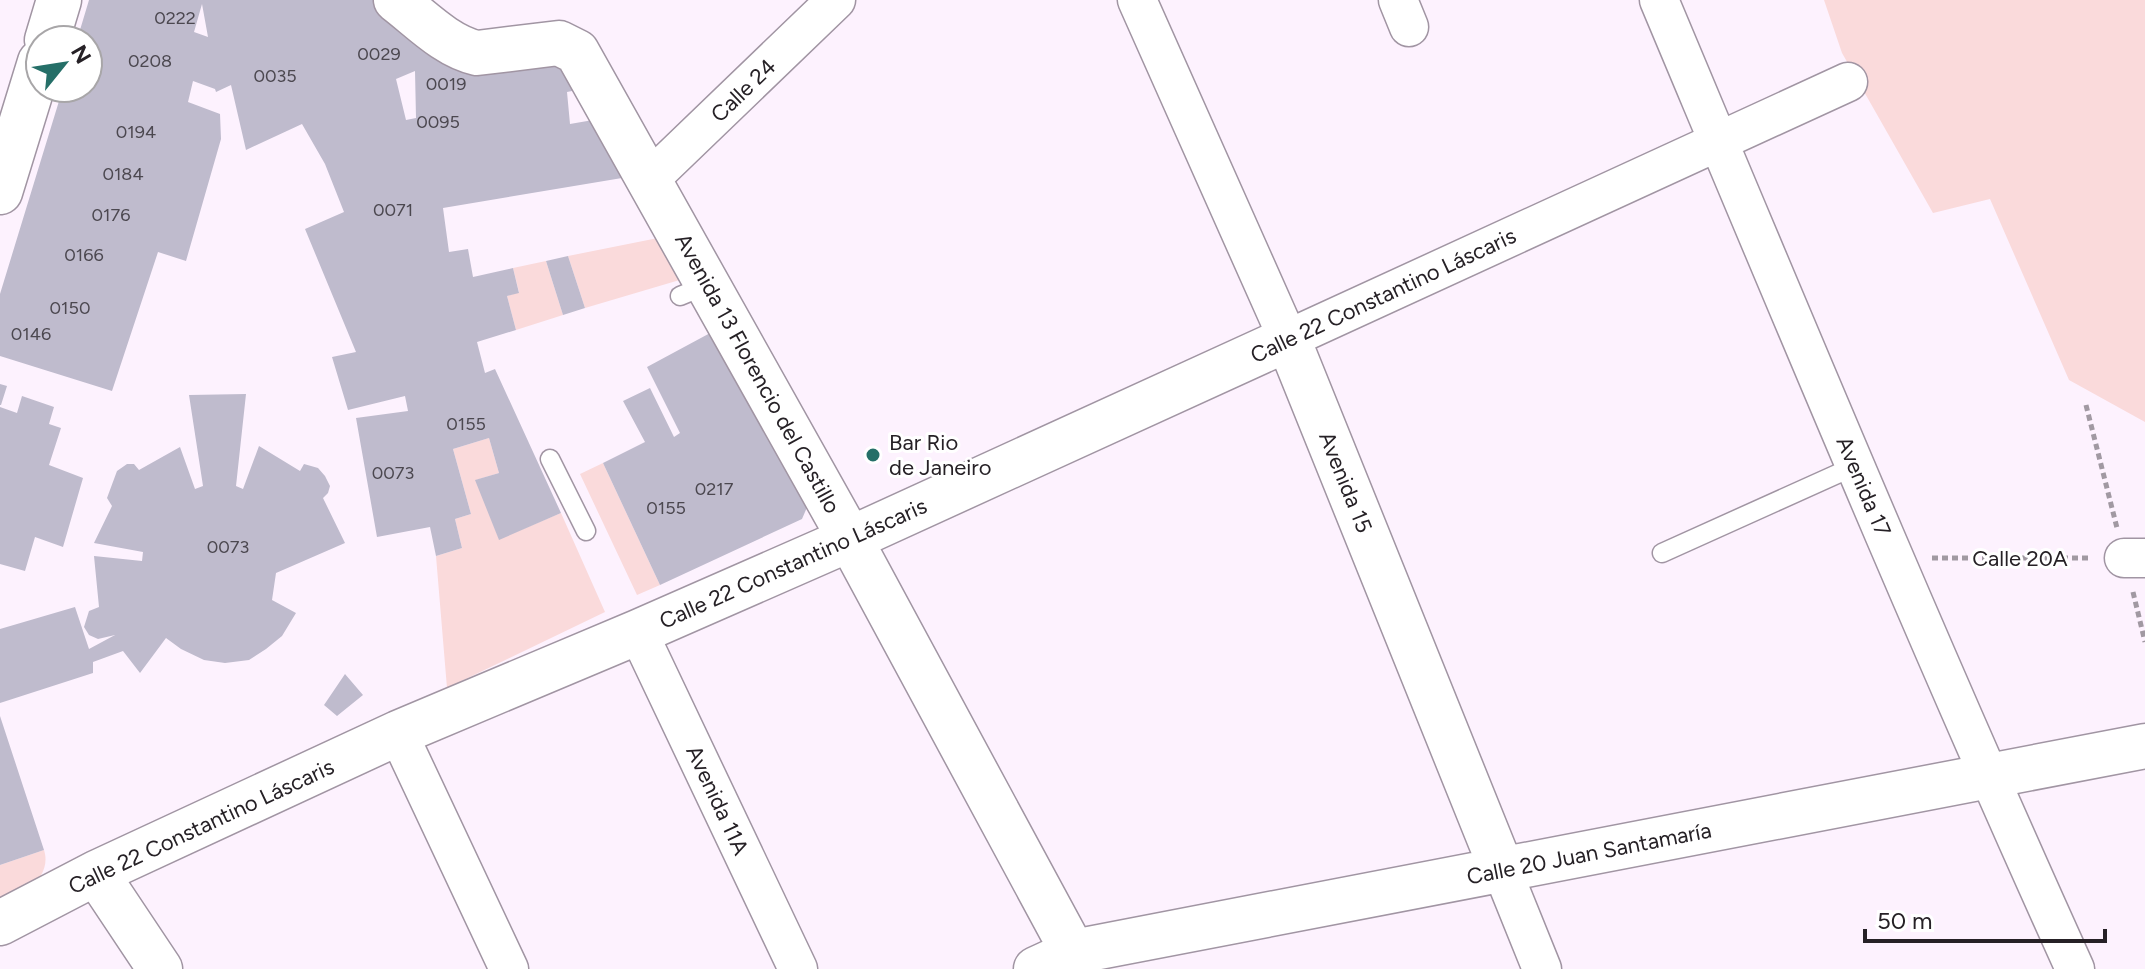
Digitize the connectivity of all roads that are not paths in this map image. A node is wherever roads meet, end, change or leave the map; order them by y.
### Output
1 (59, 0) edge
2 (396, 0) edge
3 (836, 0) edge
4 (1137, 0) edge
5 (1659, 0) edge
6 (52, 24) edge
7 (1848, 82) dead end
8 (27, 104) edge
9 (1718, 142) junction
10 (650, 179) junction
11 (0, 192) edge
12 (1288, 339) junction
13 (550, 459) dead end
14 (1855, 466) junction
15 (586, 531) dead end
16 (850, 539) junction
17 (1662, 553) dead end
18 (638, 632) junction
19 (398, 733) junction
20 (2145, 746) edge
21 (1988, 776) junction
22 (1502, 870) junction
23 (96, 873) junction
24 (0, 923) edge
25 (1063, 963) edge
26 (160, 969) edge
27 (509, 969) edge
28 (798, 969) edge
29 (1542, 969) edge
30 (2075, 969) edge

1 - 6 street
2 - 10 street, Avenida 13 Florencio del Castillo
3 - 10 street, Calle 24
4 - 12 street, Avenida 15
5 - 9 street, Avenida 17
7 - 9 street, Calle 22 Constantino Láscaris
8 - 11 street
9 - 12 street, Calle 22 Constantino Láscaris
9 - 14 street, Avenida 17
10 - 16 street, Avenida 13 Florencio del Castillo
12 - 16 street, Calle 22 Constantino Láscaris
12 - 22 street, Avenida 15
13 - 15 lane
14 - 17 lane
14 - 21 street, Avenida 17
16 - 18 street, Calle 22 Constantino Láscaris
16 - 25 street, Avenida 13 Florencio del Castillo
18 - 19 street, Calle 22 Constantino Láscaris
18 - 28 street, Avenida 11A
19 - 23 street, Calle 22 Constantino Láscaris
19 - 27 street
20 - 21 street, Calle 20 Juan Santamaría
21 - 22 street, Calle 20 Juan Santamaría
21 - 30 street, Avenida 17
22 - 25 street, Calle 20 Juan Santamaría
22 - 29 street, Avenida 15
23 - 24 street, Calle 22 Constantino Láscaris
23 - 26 street

